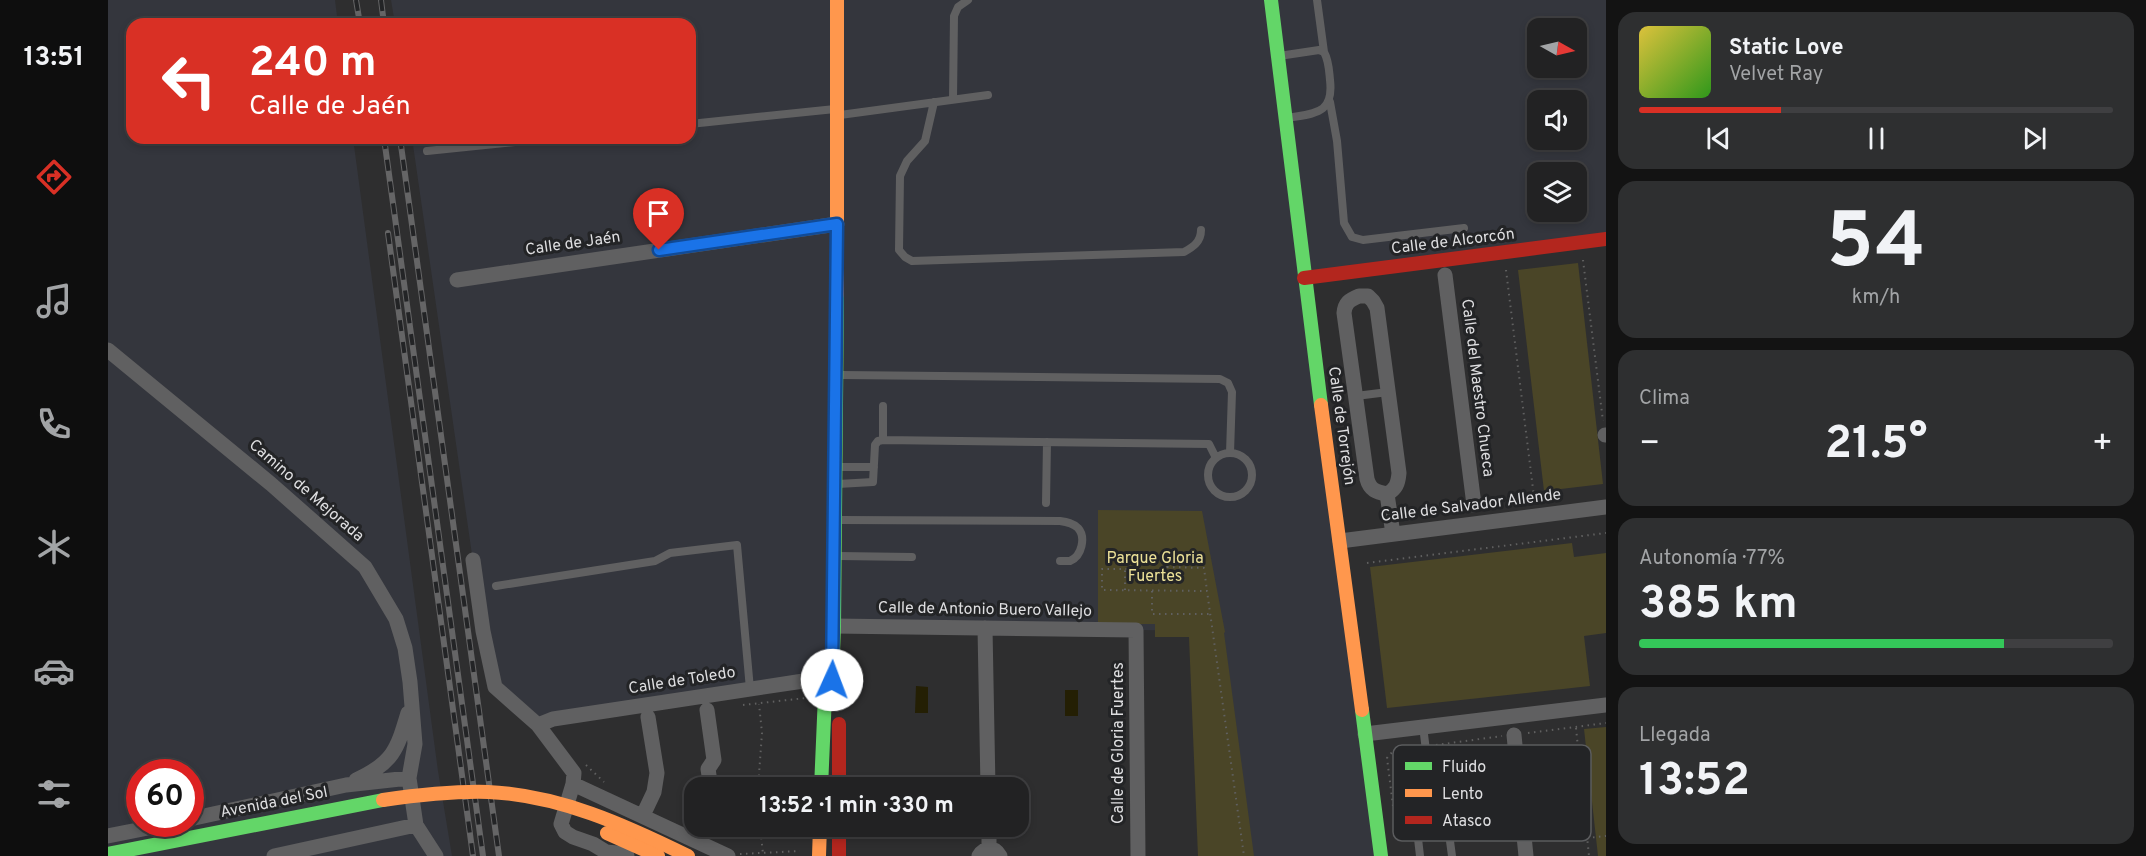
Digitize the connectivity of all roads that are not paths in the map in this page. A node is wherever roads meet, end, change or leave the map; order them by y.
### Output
1 (837, 0) edge
2 (968, 0) edge
3 (1270, 0) edge
4 (1317, 0) edge
5 (1324, 52) junction
6 (1277, 57) junction
7 (988, 95) dead end
8 (953, 99) junction
9 (934, 102) junction
10 (1330, 102) junction
11 (836, 112) junction
12 (1285, 118) junction
13 (696, 124) edge
14 (495, 144) edge
15 (427, 151) dead end
16 (837, 224) junction
17 (1464, 228) dead end
18 (1202, 230) dead end
19 (1606, 239) edge
20 (1445, 275) dead end
21 (1305, 278) junction
22 (457, 279) dead end
23 (108, 350) edge
24 (837, 375) junction
25 (1388, 392) junction
26 (1356, 396) junction
27 (883, 406) dead end
28 (883, 440) junction
29 (1047, 442) junction
30 (1230, 453) junction
31 (1216, 458) junction
32 (836, 466) junction
33 (874, 467) junction
34 (835, 484) junction
35 (1387, 494) junction
36 (1046, 503) dead end
37 (1474, 505) dead end
38 (1606, 507) edge
39 (835, 520) junction
40 (1393, 534) junction
41 (1340, 541) junction
42 (835, 556) junction
43 (912, 557) dead end
44 (473, 560) dead end
45 (1060, 561) dead end
46 (496, 586) dead end
47 (834, 626) junction
48 (985, 628) junction
49 (1136, 630) joint
50 (750, 689) junction
51 (837, 694) junction
52 (411, 704) junction
53 (1606, 705) edge
54 (707, 710) dead end
55 (648, 717) dead end
56 (538, 725) junction
57 (1423, 726) junction
58 (1365, 734) junction
59 (1514, 735) road end
60 (1426, 745) edge
61 (1515, 745) edge
62 (709, 777) edge
63 (821, 777) edge
64 (839, 777) edge
65 (988, 777) edge
66 (409, 778) junction
67 (573, 784) junction
68 (346, 785) junction
69 (645, 811) dead end
70 (204, 816) edge
71 (337, 823) dead end
72 (416, 825) junction
73 (126, 832) edge
74 (108, 836) edge
75 (817, 837) edge
76 (839, 837) edge
77 (989, 837) edge
78 (1418, 841) edge
79 (1450, 841) edge
80 (1525, 841) edge
81 (813, 853) edge
82 (108, 854) edge
83 (607, 854) edge
84 (989, 854) edge
85 (733, 855) edge
86 (274, 856) edge
87 (436, 856) edge
88 (627, 856) edge
89 (658, 856) edge
90 (688, 856) edge
91 (839, 856) edge
92 (1138, 856) edge
93 (1381, 856) edge
94 (1420, 856) edge
95 (1452, 856) edge
96 (1526, 856) edge

1 - 11 main road
2 - 8 lane
3 - 6 main road, Calle de Torrejón
4 - 5 lane
5 - 6 lane
5 - 10 lane
6 - 12 main road, Calle de Torrejón
7 - 8 lane
8 - 9 lane
9 - 11 lane
9 - 18 lane
10 - 12 lane
10 - 17 lane
11 - 13 lane
11 - 16 main road
12 - 21 main road, Calle de Torrejón
14 - 15 lane
16 - 22 street, Calle de Jaén
16 - 24 main road
19 - 21 main road, Calle de Alcorcón
20 - 37 street, Calle del Maestro Chueca
21 - 41 main road, Calle de Torrejón
23 - 52 street, Camino de Mejorada
24 - 30 lane
24 - 32 main road
25 - 26 lane
25 - 26 street
25 - 35 street
26 - 35 street
27 - 28 lane
28 - 29 lane
28 - 33 lane
29 - 31 lane
29 - 36 lane
30 - 31 lane
30 - 31 lane
32 - 33 lane
32 - 34 main road
33 - 34 lane
34 - 39 main road
35 - 40 street
38 - 40 street, Calle de Salvador Allende
39 - 42 main road
39 - 45 lane
40 - 41 street, Calle de Salvador Allende
41 - 58 main road, Calle de Torrejón
42 - 43 lane
42 - 47 main road
44 - 56 street
46 - 50 lane
47 - 48 street, Calle de Antonio Buero Vallejo
47 - 51 main road
48 - 49 street, Calle de Antonio Buero Vallejo
48 - 65 street
49 - 92 street, Calle de Gloria Fuertes
50 - 51 street, Calle de Toledo
50 - 56 street, Calle de Toledo
51 - 63 main road
51 - 64 main road
52 - 66 street, Camino de Mejorada
52 - 68 street, Camino de Mejorada
53 - 57 street
54 - 62 street
55 - 69 street
56 - 67 street
57 - 58 street
57 - 60 lane
58 - 93 main road, Calle de Torrejón
59 - 61 street
66 - 68 street, Avenida del Sol
66 - 72 street
67 - 83 street
67 - 85 street
68 - 70 street, Avenida del Sol
71 - 89 main road, Avenida del Sol
72 - 86 street
72 - 87 street
73 - 74 street
75 - 81 main road
76 - 91 main road
77 - 84 street
78 - 94 lane
79 - 95 lane
80 - 96 street
82 - 90 main road, Avenida del Sol, bridge
83 - 88 street

